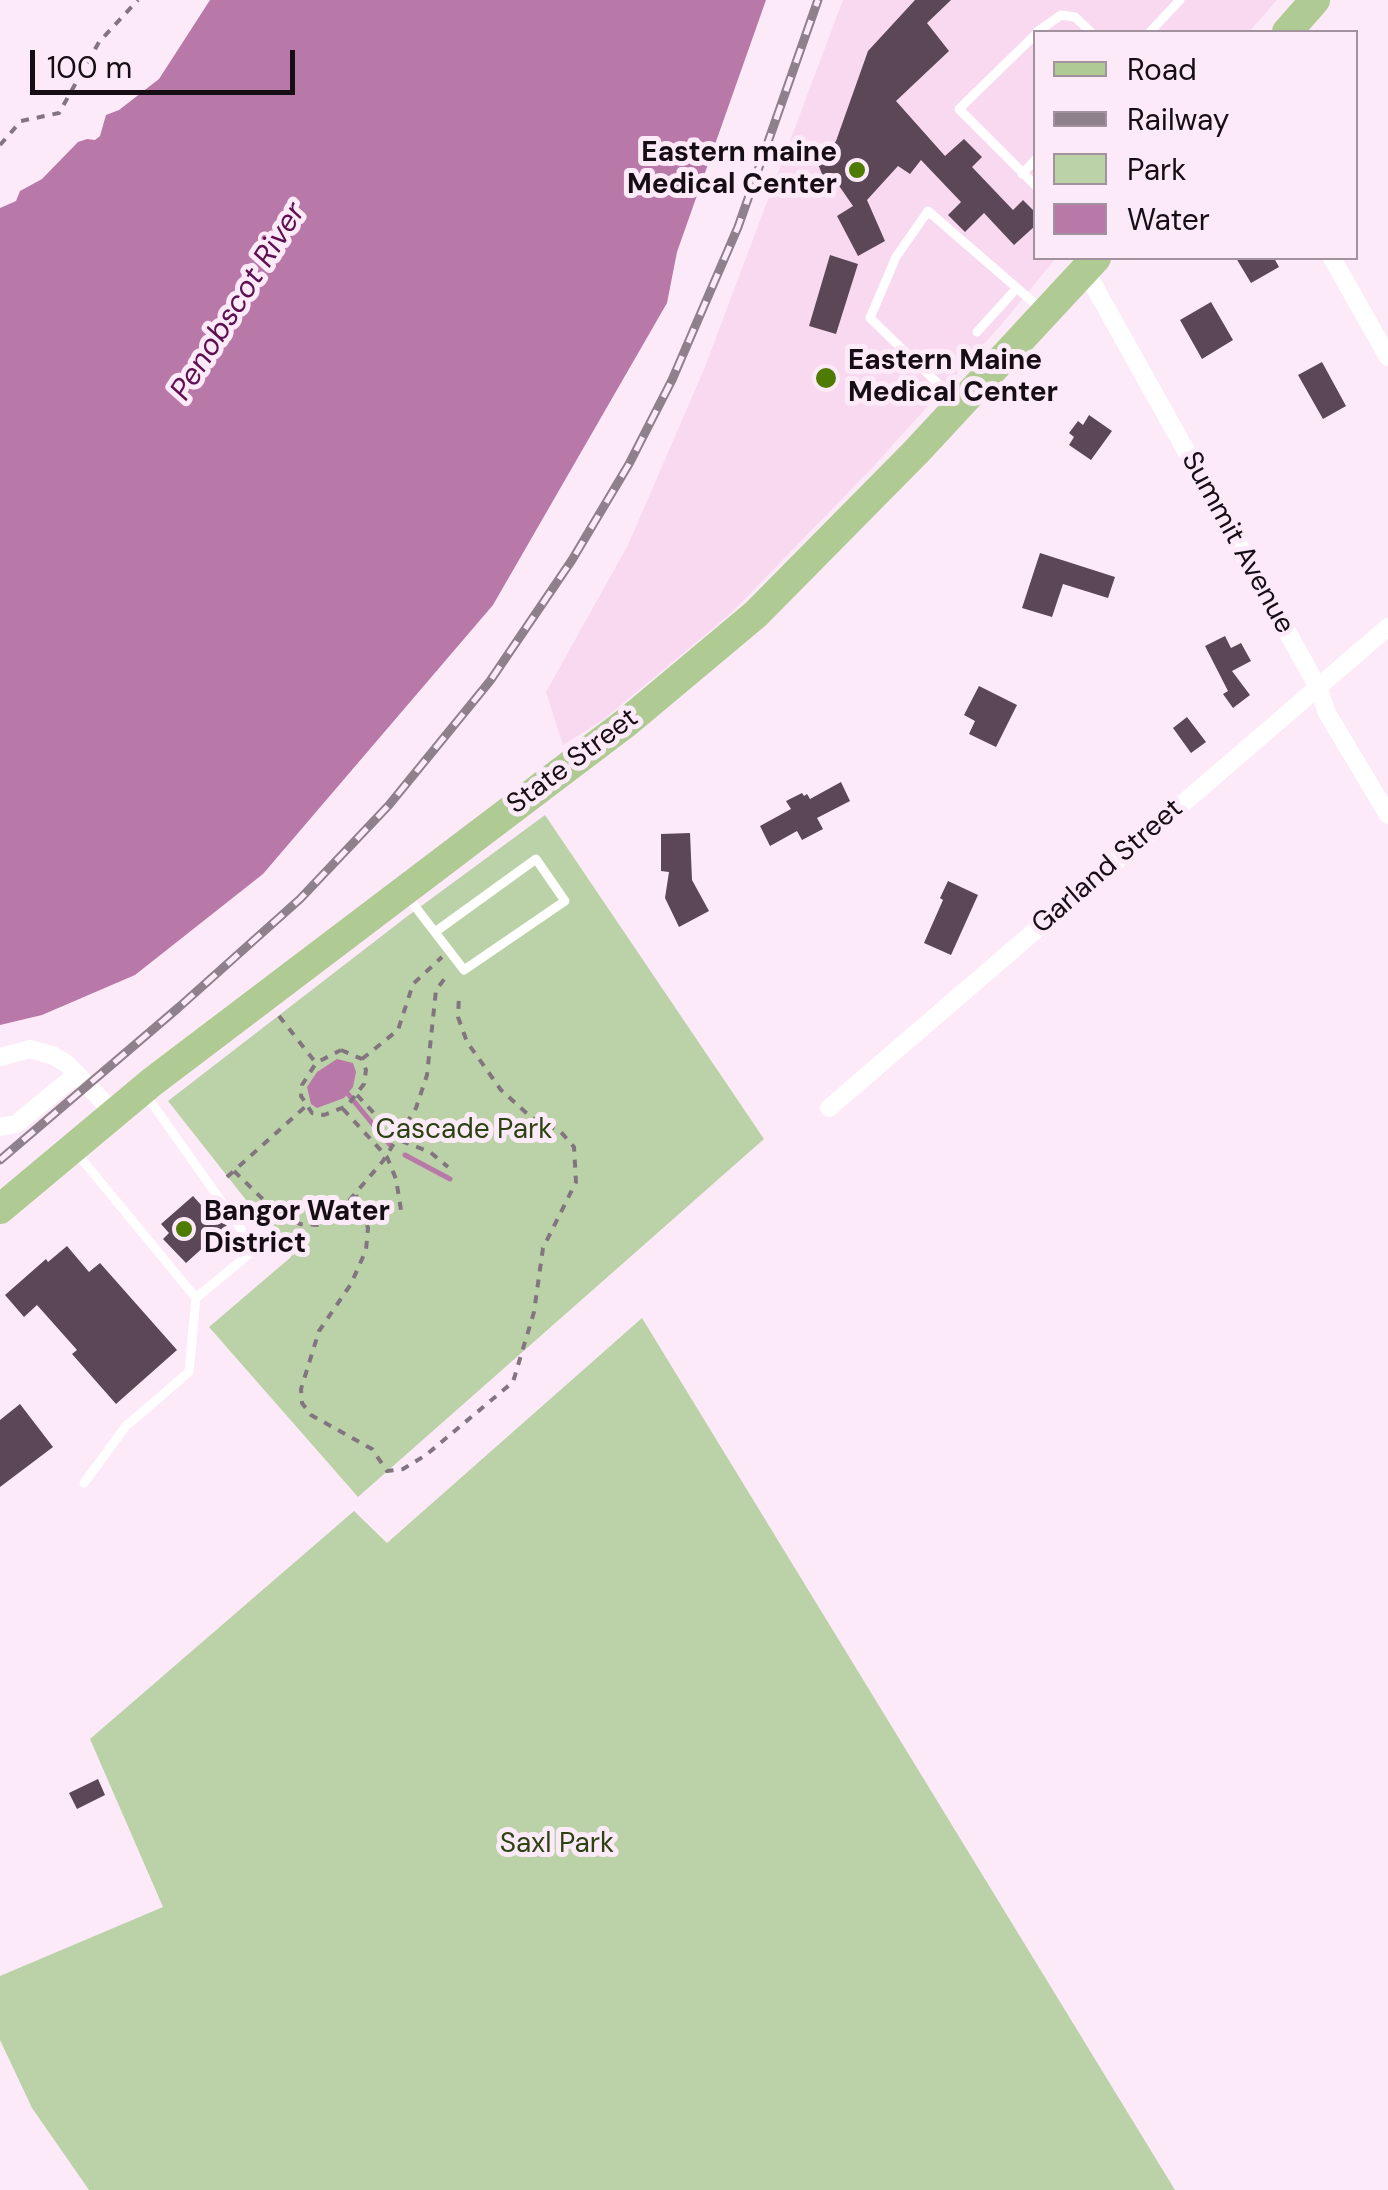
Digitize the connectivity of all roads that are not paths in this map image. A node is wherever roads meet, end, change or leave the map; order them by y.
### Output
1 (1180, 0) edge
2 (1315, 0) edge
3 (1039, 30) edge
4 (1090, 30) edge
5 (1152, 30) edge
6 (1289, 30) edge
7 (1033, 36) edge
8 (1033, 162) edge
9 (1022, 174) junction
10 (1033, 183) edge
11 (1333, 260) edge
12 (1091, 264) edge
13 (1016, 289) junction
14 (1046, 313) junction
15 (977, 332) dead end
16 (1388, 357) edge
17 (960, 405) junction
18 (1388, 627) edge
19 (1318, 687) junction
20 (1388, 815) edge
21 (403, 891) junction
22 (435, 932) junction
23 (0, 1057) edge
24 (77, 1074) junction
25 (142, 1090) junction
26 (829, 1108) dead end
27 (114, 1113) junction
28 (0, 1127) edge
29 (73, 1149) junction
30 (0, 1210) edge
31 (196, 1298) junction
32 (84, 1482) dead end

1 - 5 lane
2 - 6 main road
3 - 4 lane
7 - 9 lane
8 - 9 lane
9 - 10 lane
11 - 16 street
12 - 14 main road, State Street
12 - 19 street, Summit Avenue
13 - 14 lane
13 - 15 lane
13 - 17 lane
14 - 17 main road, State Street
17 - 21 main road, State Street
18 - 19 street, Garland Street
19 - 20 street, Summit Avenue
19 - 26 street, Garland Street
21 - 22 lane
21 - 25 main road, State Street
22 - 22 lane
23 - 24 street
24 - 27 street
24 - 28 street
25 - 27 main road, State Street
25 - 31 lane
27 - 29 main road, State Street
29 - 30 main road, State Street
29 - 31 lane
31 - 32 lane

